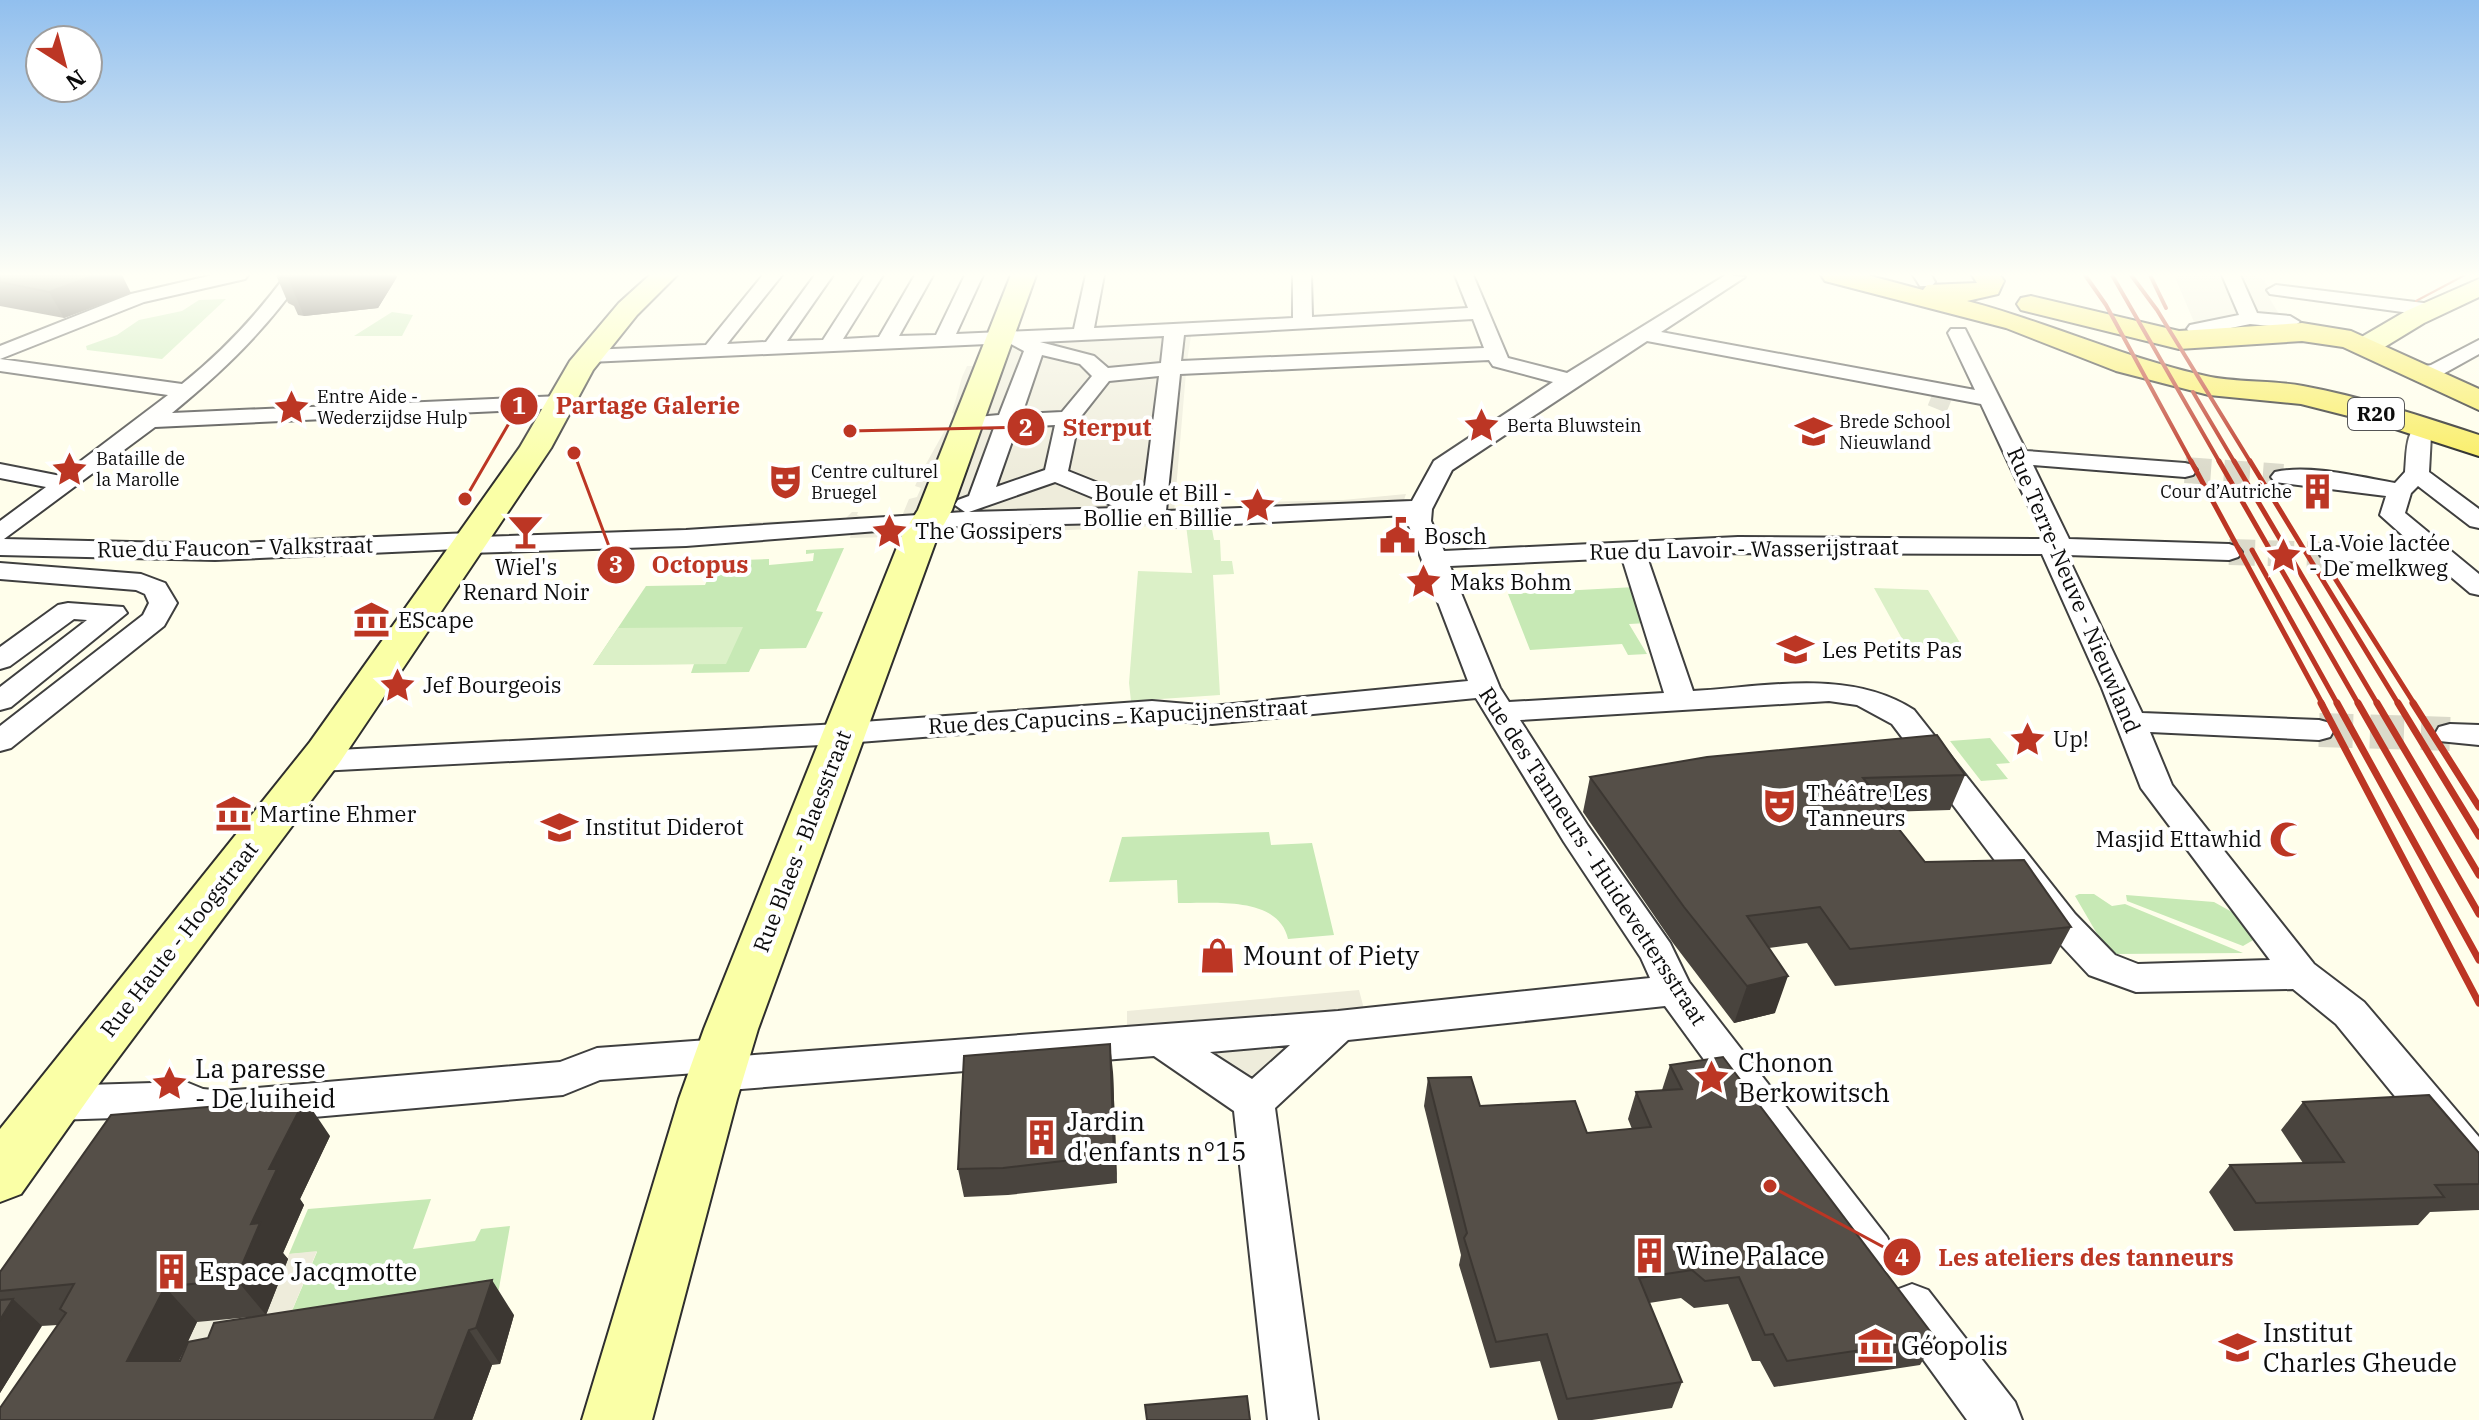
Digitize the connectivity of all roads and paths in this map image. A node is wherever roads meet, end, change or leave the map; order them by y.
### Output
1 (31, 341) edge
2 (241, 341) edge
3 (601, 341) edge
4 (719, 341) edge
5 (777, 341) edge
6 (831, 341) edge
7 (907, 341) edge
8 (989, 341) edge
9 (1022, 341) edge
10 (1085, 341) edge
11 (1151, 341) edge
12 (1170, 341) edge
13 (1492, 341) edge
14 (1635, 341) edge
15 (1678, 341) edge
16 (1962, 341) edge
17 (2067, 341) edge
18 (2353, 341) edge
19 (2364, 341) edge
20 (886, 342) joint
21 (1015, 342) junction
22 (2360, 343) junction
23 (829, 345) junction
24 (2479, 346) edge
25 (772, 348) junction
26 (712, 350) junction
27 (0, 353) edge
28 (1496, 354) junction
29 (589, 356) junction
30 (0, 365) edge
31 (1095, 368) junction
32 (1169, 369) junction
33 (2421, 372) junction
34 (1570, 380) junction
35 (188, 391) junction
36 (1989, 399) junction
37 (2479, 401) edge
38 (561, 402) junction
39 (1068, 418) junction
40 (149, 421) junction
41 (1008, 421) junction
42 (985, 422) dead end
43 (2426, 427) junction
44 (2479, 446) edge
45 (2018, 457) junction
46 (2185, 470) tunnel mouth
47 (0, 471) edge
48 (1056, 474) junction
49 (2283, 477) tunnel mouth
50 (2409, 483) junction
51 (64, 484) junction
52 (979, 501) junction
53 (1420, 509) junction
54 (1148, 513) junction
55 (944, 514) junction
56 (2479, 521) edge
57 (0, 533) edge
58 (469, 543) junction
59 (0, 547) edge
60 (2053, 548) junction
61 (1632, 550) junction
62 (2229, 552) tunnel mouth
63 (2333, 555) tunnel mouth
64 (1435, 559) junction
65 (2445, 559) junction
66 (0, 571) edge
67 (2479, 587) edge
68 (0, 660) edge
69 (1492, 700) junction
70 (0, 701) edge
71 (1681, 701) junction
72 (2131, 722) junction
73 (2319, 730) tunnel mouth
74 (843, 733) junction
75 (0, 741) edge
76 (319, 761) junction
77 (2301, 974) junction
78 (1674, 990) junction
79 (1338, 1026) junction
80 (1159, 1039) junction
81 (719, 1064) junction
82 (1254, 1102) junction
83 (53, 1103) junction
84 (2479, 1168) edge
85 (0, 1175) edge
86 (617, 1420) edge
87 (1293, 1420) edge
88 (1997, 1420) edge

1 - 27 street
2 - 35 street
3 - 29 street, Rue Haute - Hoogstraat
4 - 26 street
5 - 25 street
6 - 23 street
7 - 20 street
8 - 21 street
9 - 21 street
10 - 31 street
11 - 31 street
12 - 32 street
13 - 28 street
14 - 34 street
15 - 36 street
16 - 36 street, Rue Terre-Neuve - Nieuwland
17 - 43 main road, R20
18 - 22 main road, R20
19 - 22 street
20 - 23 street
21 - 31 street
21 - 41 street
21 - 55 street, Rue Blaes - Blaesstraat
22 - 33 main road, R20
23 - 25 street
24 - 33 street
25 - 26 street
26 - 29 street
28 - 32 street
28 - 34 street
29 - 38 street, Rue Haute - Hoogstraat
30 - 35 street
31 - 32 street
31 - 39 street
32 - 54 street
33 - 37 main road, R20
34 - 53 street
35 - 40 street
36 - 45 street, Rue Terre-Neuve - Nieuwland
38 - 40 street
38 - 58 street, Rue Haute - Hoogstraat
39 - 41 street
39 - 48 street
40 - 51 street
41 - 42 street
41 - 52 street
43 - 44 main road, R20
43 - 50 street
45 - 46 street
45 - 60 street, Rue Terre-Neuve - Nieuwland
47 - 51 street
48 - 52 street
48 - 54 street
49 - 50 street
50 - 56 street
50 - 65 street
51 - 57 street
52 - 55 street
53 - 54 street
53 - 64 street, Rue des Tanneurs - Huidevettersstraat
54 - 55 street
55 - 58 street, Rue du Faucon - Valkstraat
55 - 74 street, Rue Blaes - Blaesstraat
58 - 59 street, Rue du Faucon - Valkstraat
58 - 76 street, Rue Haute - Hoogstraat
60 - 61 street, Rue du Lavoir - Wasserijstraat
60 - 62 street, Rue du Lavoir - Wasserijstraat
60 - 72 street, Rue Terre-Neuve - Nieuwland
61 - 64 street, Rue du Lavoir - Wasserijstraat
61 - 71 street
63 - 65 street
64 - 69 street, Rue des Tanneurs - Huidevettersstraat
65 - 67 street
66 - 75 street
68 - 70 street
69 - 71 street, Rue des Capucins - Kapucijnenstraat
69 - 74 street, Rue des Capucins - Kapucijnenstraat
69 - 78 street, Rue des Tanneurs - Huidevettersstraat
71 - 77 street, Rue des Capucins - Kapucijnenstraat
72 - 73 street
72 - 77 street, Rue Terre-Neuve - Nieuwland
74 - 76 street, Rue des Capucins - Kapucijnenstraat
74 - 81 street, Rue Blaes - Blaesstraat
76 - 83 street, Rue Haute - Hoogstraat
77 - 84 street, Rue Terre-Neuve - Nieuwland
78 - 79 street
78 - 88 street, Rue des Tanneurs - Huidevettersstraat
79 - 80 street
79 - 82 street
80 - 81 street
80 - 82 street
81 - 83 street
81 - 86 street, Rue Blaes - Blaesstraat
82 - 87 street
83 - 85 street, Rue Haute - Hoogstraat

